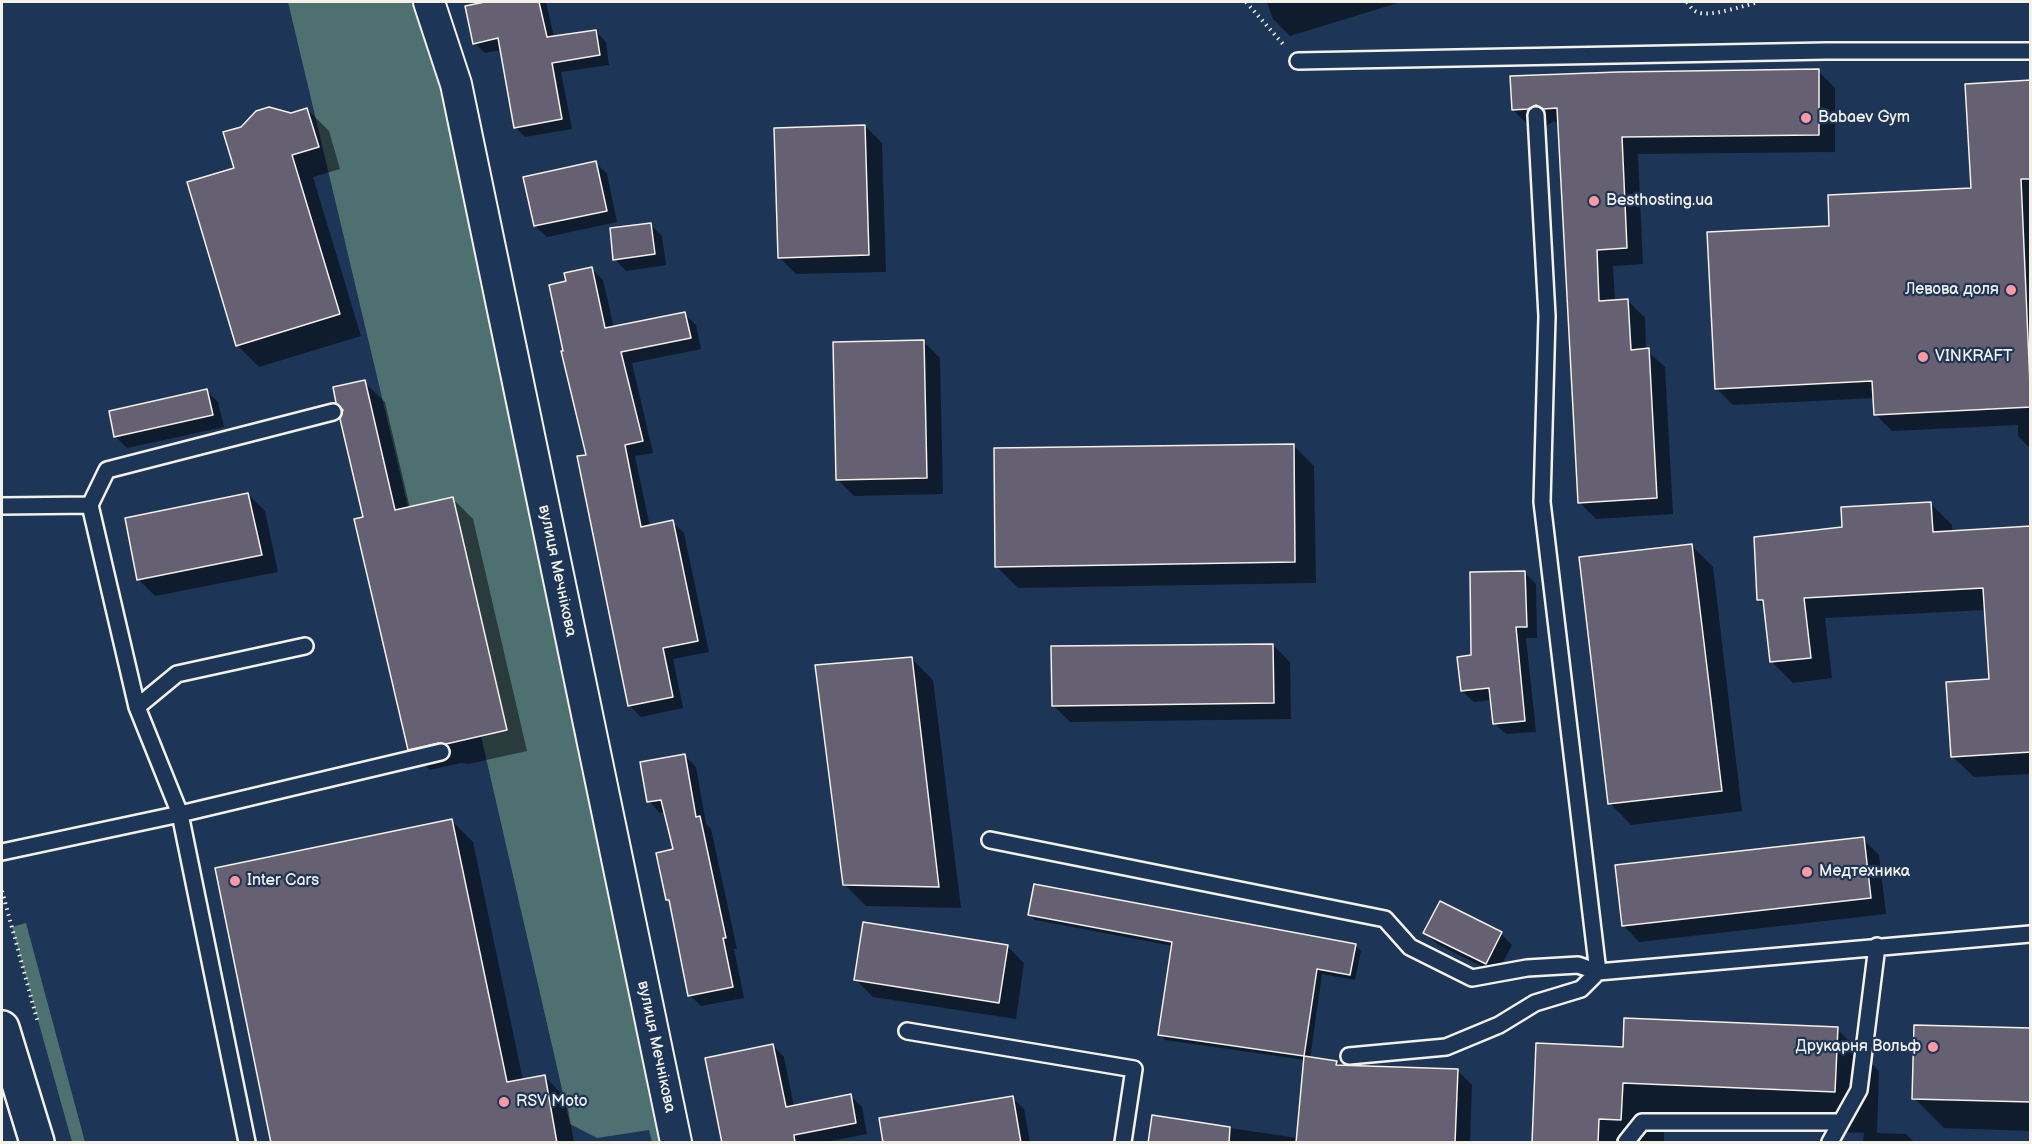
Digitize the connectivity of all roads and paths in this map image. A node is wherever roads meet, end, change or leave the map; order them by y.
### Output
1 (429, 2) edge
2 (1246, 2) edge
3 (1687, 2) edge
4 (1759, 2) edge
5 (2031, 51) edge
6 (1298, 61) joint
7 (1536, 115) dead end
8 (333, 412) dead end
9 (90, 505) junction
10 (2, 506) edge
11 (305, 646) dead end
12 (137, 707) junction
13 (441, 752) dead end
14 (180, 814) junction
15 (990, 840) dead end
16 (2, 852) edge
17 (2, 891) edge
18 (2031, 934) edge
19 (1877, 946) junction
20 (1598, 972) junction
21 (2, 1028) edge
22 (40, 1029) dead end
23 (907, 1031) dead end
24 (1349, 1056) dead end
25 (1841, 1122) junction
26 (37, 1143) edge
27 (247, 1143) edge
28 (676, 1143) edge
29 (1123, 1143) edge
30 (1626, 1143) edge
31 (1830, 1143) edge

1 - 28 street, вулиця Мечнікова
2 - 6 path
3 - 4 path
5 - 6 lane
7 - 20 lane
8 - 9 lane
9 - 10 lane
9 - 12 lane
11 - 12 lane
12 - 14 lane
13 - 14 lane
14 - 16 lane
14 - 27 lane
15 - 20 lane
17 - 22 path
18 - 19 lane
19 - 20 lane
19 - 25 lane
20 - 24 lane
21 - 26 highway
23 - 29 lane
25 - 30 lane
25 - 31 lane

